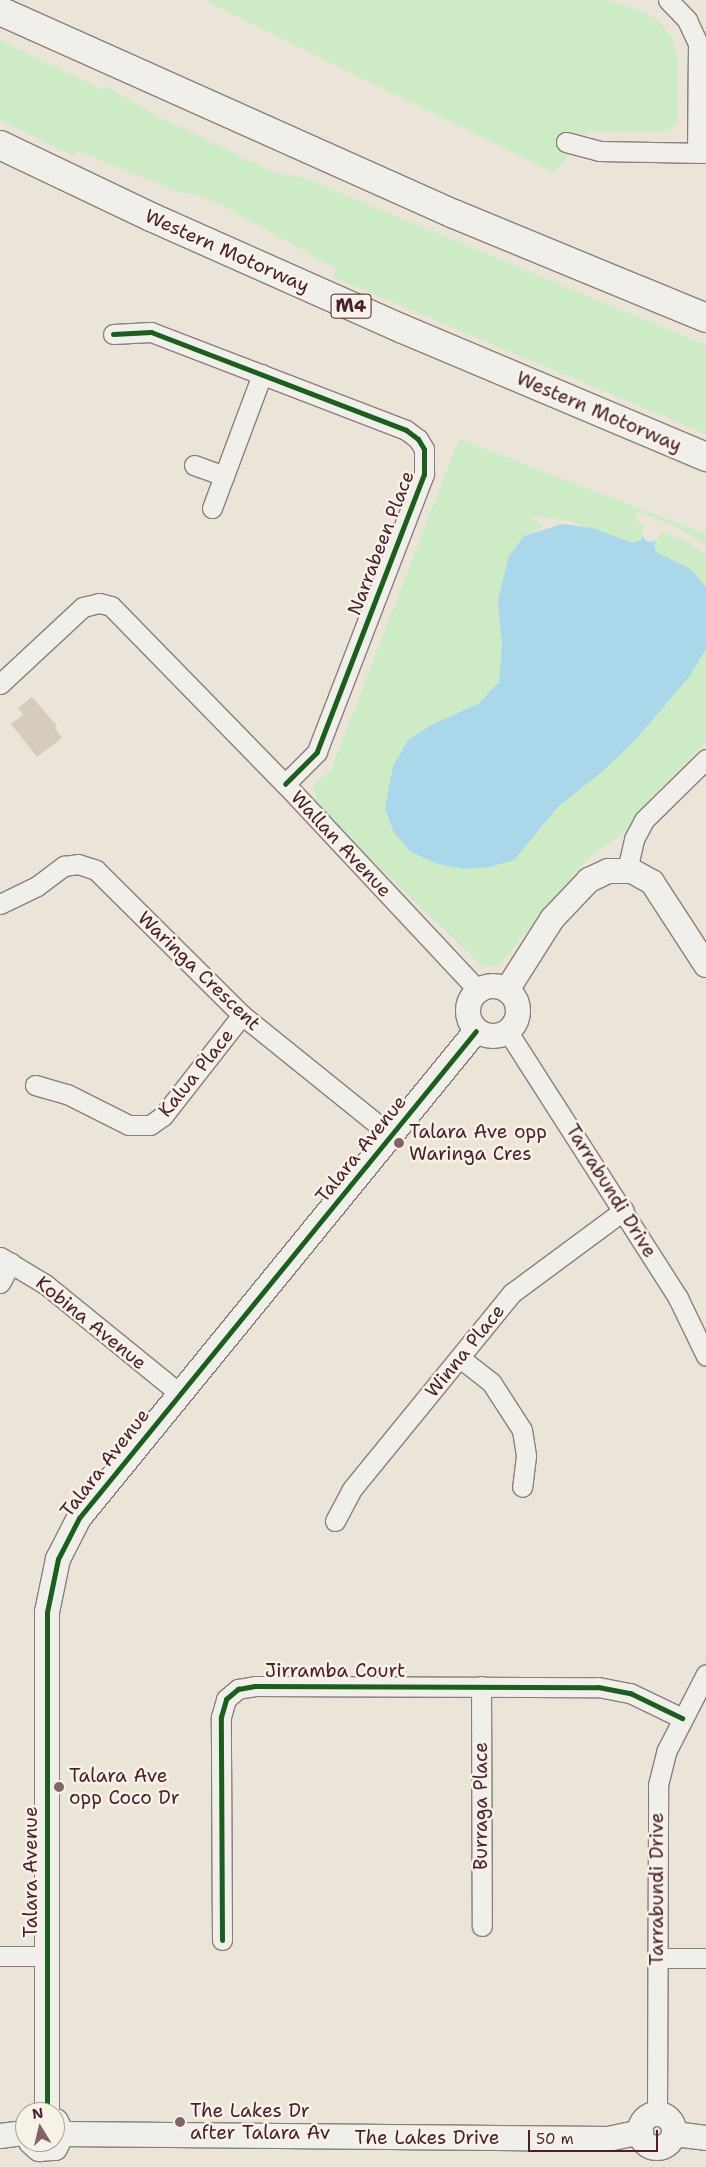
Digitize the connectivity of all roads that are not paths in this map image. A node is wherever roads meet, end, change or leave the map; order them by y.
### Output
1 (668, 0) edge
2 (0, 11) edge
3 (566, 142) dead end
4 (0, 144) edge
5 (701, 153) edge
6 (706, 318) edge
7 (113, 334) dead end
8 (262, 374) junction
9 (706, 457) edge
10 (194, 465) dead end
11 (224, 476) junction
12 (212, 508) dead end
13 (0, 684) edge
14 (706, 759) edge
15 (285, 784) junction
16 (627, 870) junction
17 (0, 904) edge
18 (706, 965) edge
19 (478, 990) junction
20 (507, 990) junction
21 (242, 1015) junction
22 (476, 1031) junction
23 (508, 1032) junction
24 (35, 1086) dead end
25 (392, 1136) junction
26 (624, 1210) junction
27 (6, 1260) edge
28 (0, 1283) edge
29 (706, 1356) edge
30 (460, 1358) junction
31 (179, 1393) junction
32 (522, 1487) dead end
33 (335, 1521) dead end
34 (706, 1674) edge
35 (481, 1686) junction
36 (682, 1718) junction
37 (482, 1926) dead end
38 (222, 1940) dead end
39 (0, 1956) edge
40 (46, 1956) junction
41 (658, 1958) junction
42 (706, 1958) edge
43 (47, 2102) edge
44 (657, 2114) junction
45 (65, 2127) edge
46 (641, 2132) junction
47 (15, 2134) edge
48 (674, 2134) junction
49 (0, 2136) edge
50 (706, 2138) edge

1 - 5 street
2 - 6 highway
3 - 5 street
4 - 9 highway, Western Motorway / M4
7 - 8 street, Narrabeen Place
8 - 11 street
8 - 15 street, Narrabeen Place
10 - 11 street
11 - 12 street
13 - 15 street, Wallan Avenue
14 - 16 street
15 - 19 street, Wallan Avenue
16 - 18 street
16 - 20 street
17 - 21 street, Waringa Crescent
19 - 20 street
19 - 22 street
20 - 23 street
21 - 24 street, Kalua Place
21 - 25 street, Waringa Crescent
22 - 23 street
22 - 25 street, Talara Avenue
23 - 26 street, Tarrabundi Drive
25 - 31 street, Talara Avenue
26 - 29 street, Tarrabundi Drive
26 - 30 street, Winna Place
27 - 28 street
27 - 31 street, Kobina Avenue
30 - 32 street
30 - 33 street, Winna Place
31 - 40 street, Talara Avenue
34 - 36 street, Tarrabundi Drive
35 - 36 street, Jirramba Court
35 - 37 street, Burraga Place
35 - 38 street, Jirramba Court
36 - 41 street, Tarrabundi Drive
39 - 40 street
40 - 43 street, Talara Avenue
41 - 42 street
41 - 44 street, Tarrabundi Drive
44 - 46 street
44 - 48 street
45 - 46 street, The Lakes Drive
46 - 48 street
47 - 49 street
48 - 50 street

